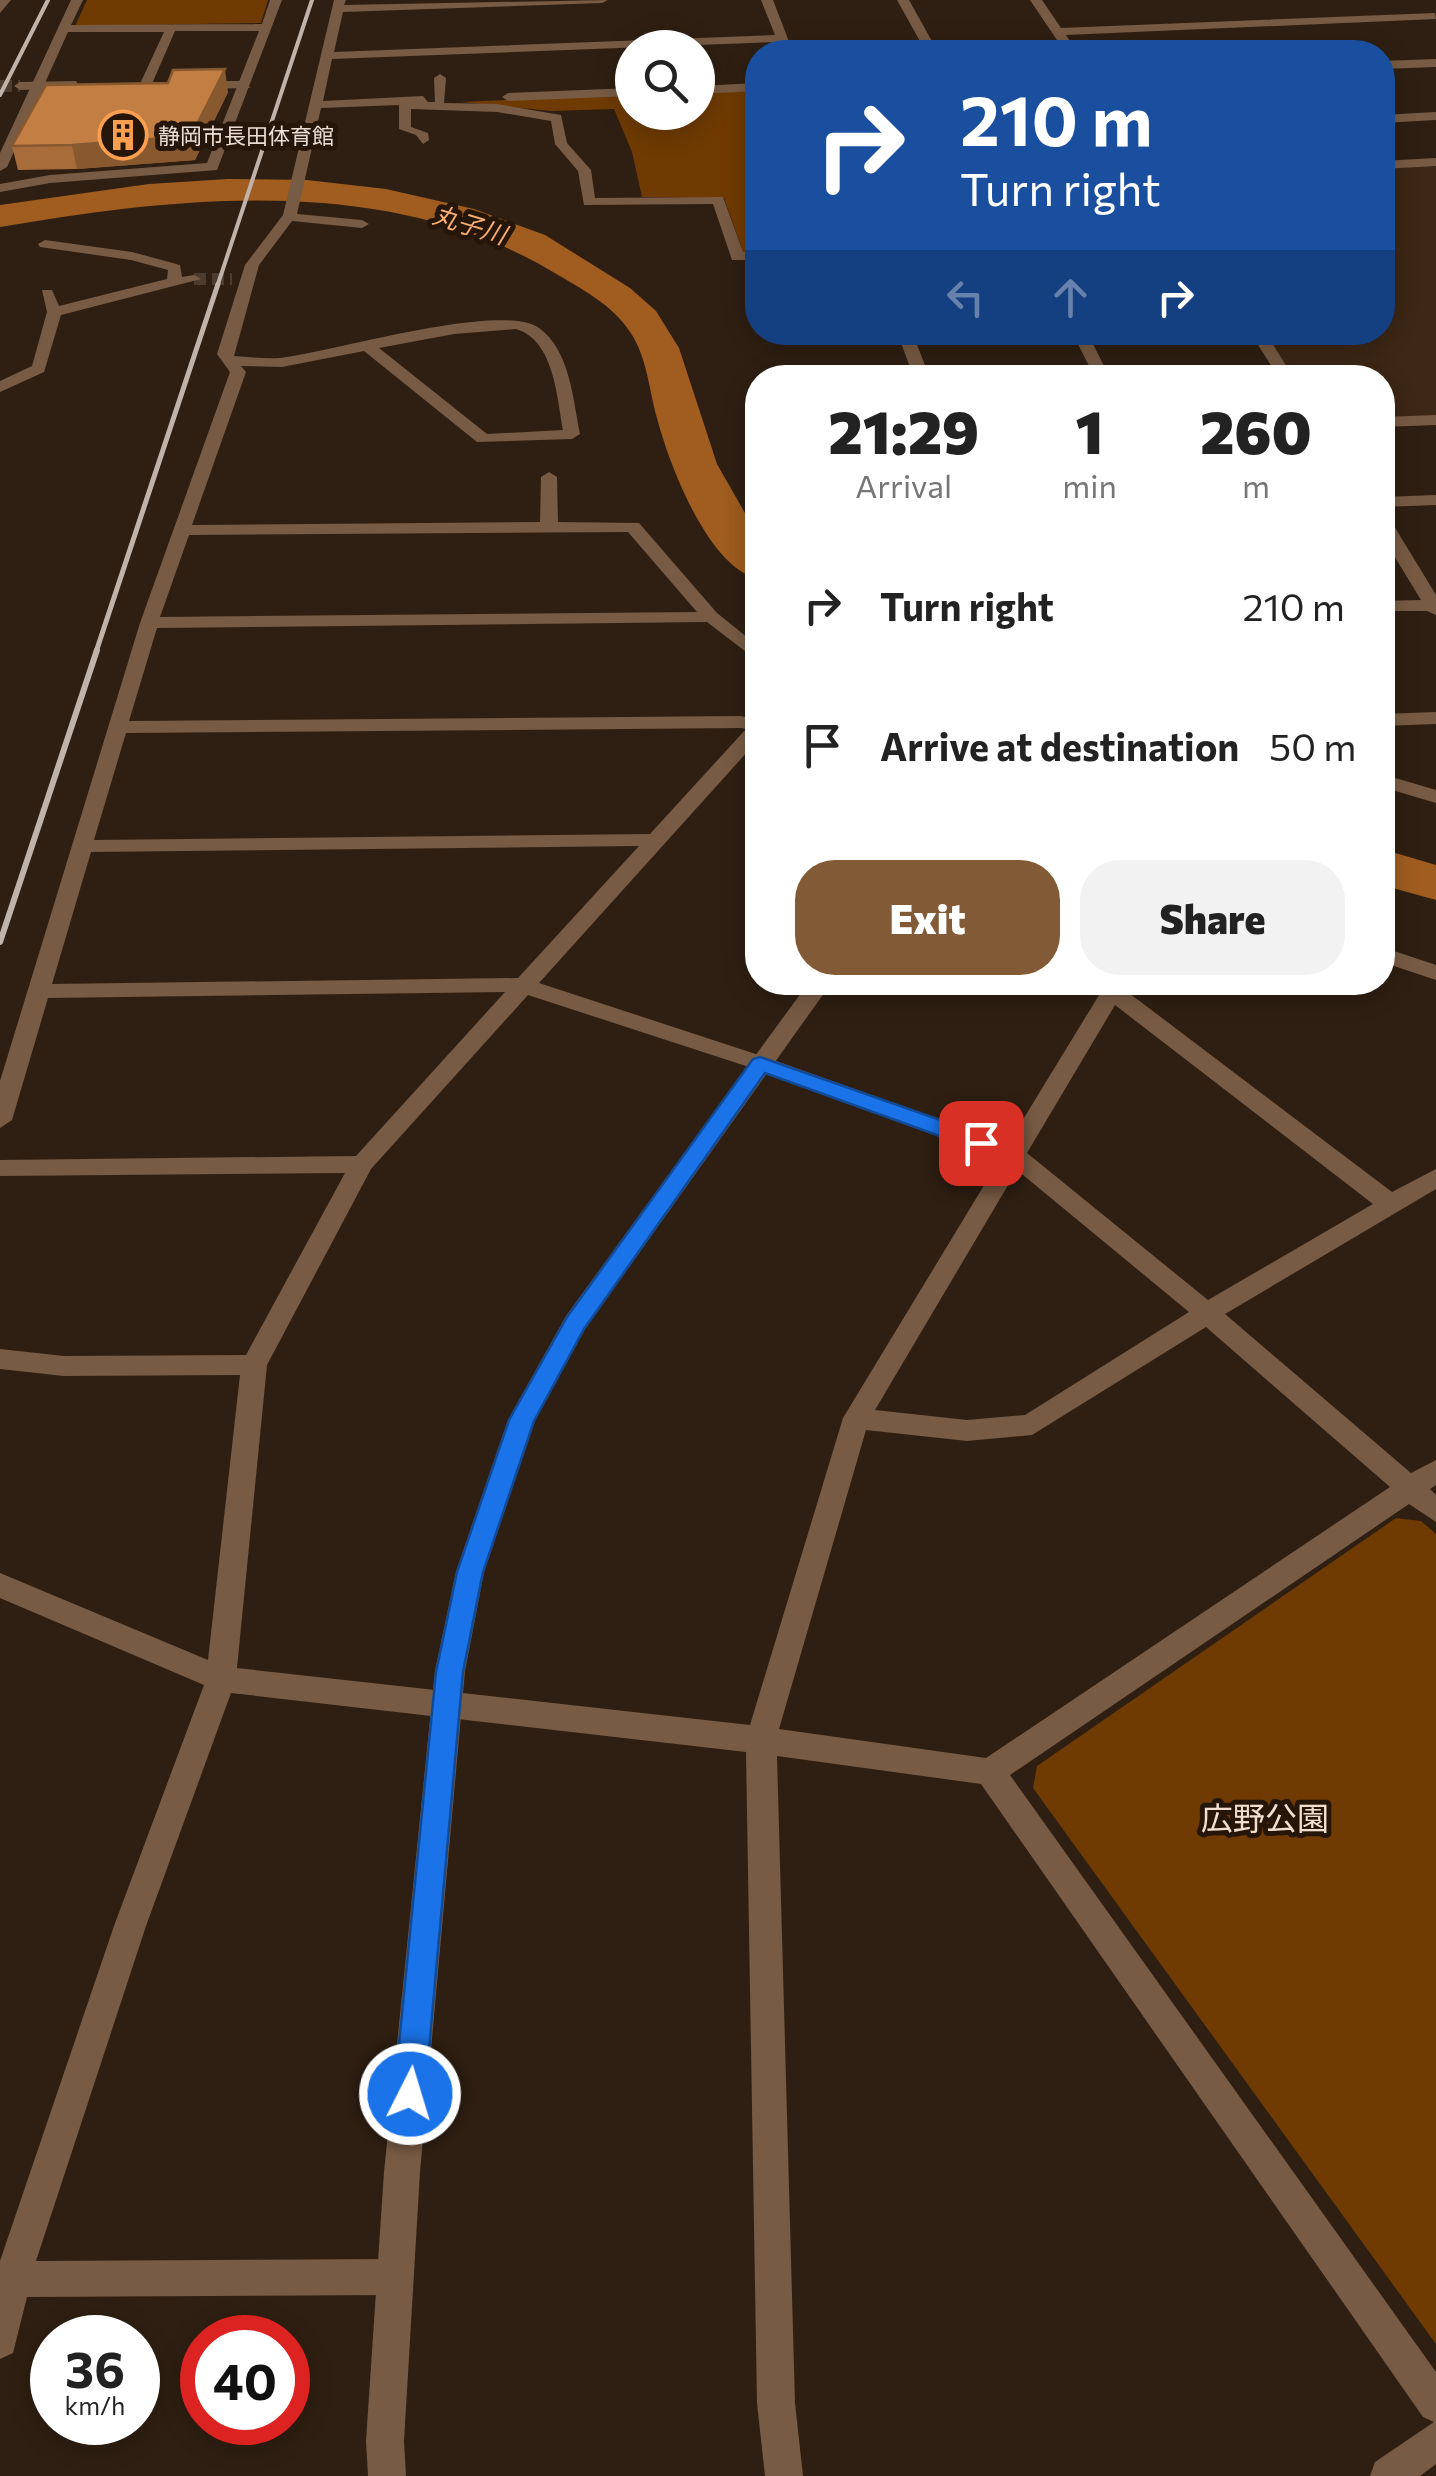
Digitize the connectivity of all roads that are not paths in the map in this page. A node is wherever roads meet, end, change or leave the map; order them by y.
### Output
1 (5, 0) edge
2 (77, 0) edge
3 (276, 0) edge
4 (602, 0) edge
5 (767, 0) edge
6 (903, 0) edge
7 (1036, 0) edge
8 (1418, 0) edge
9 (338, 5) edge
10 (0, 10) edge
11 (1436, 17) edge
12 (267, 27) junction
13 (171, 28) junction
14 (62, 29) junction
15 (1056, 32) junction
16 (782, 38) joint
17 (925, 40) edge
18 (1062, 40) edge
19 (325, 56) junction
20 (1436, 63) edge
21 (1395, 65) edge
22 (440, 78) dead end
23 (246, 85) junction
24 (20, 86) tunnel mouth
25 (38, 86) junction
26 (91, 86) edge
27 (127, 86) edge
28 (145, 86) junction
29 (162, 86) edge
30 (179, 86) edge
31 (745, 88) edge
32 (715, 89) edge
33 (615, 92) edge
34 (440, 100) junction
35 (405, 103) junction
36 (314, 105) junction
37 (1436, 116) edge
38 (1395, 118) edge
39 (423, 140) dead end
40 (1436, 162) edge
41 (1395, 164) edge
42 (0, 167) edge
43 (0, 188) edge
44 (290, 216) junction
45 (362, 224) dead end
46 (44, 244) dead end
47 (745, 257) edge
48 (194, 279) tunnel mouth
49 (174, 282) junction
50 (47, 293) dead end
51 (54, 312) junction
52 (369, 346) junction
53 (228, 360) junction
54 (0, 387) edge
55 (1436, 420) edge
56 (1395, 422) edge
57 (549, 477) dead end
58 (1436, 500) edge
59 (1395, 502) edge
60 (549, 526) junction
61 (183, 530) junction
62 (1395, 543) edge
63 (1395, 606) edge
64 (1435, 606) edge
65 (711, 617) junction
66 (149, 623) junction
67 (745, 645) edge
68 (1436, 718) edge
69 (1395, 720) edge
70 (745, 723) edge
71 (116, 727) junction
72 (745, 741) edge
73 (1395, 784) edge
74 (1436, 797) edge
75 (654, 840) junction
76 (84, 846) junction
77 (1395, 959) edge
78 (1436, 973) edge
79 (521, 985) junction
80 (38, 991) junction
81 (811, 995) edge
82 (1110, 995) edge
83 (1125, 995) edge
84 (760, 1064) junction
85 (0, 1120) edge
86 (1014, 1154) junction
87 (362, 1164) junction
88 (0, 1168) edge
89 (1436, 1178) edge
90 (1392, 1205) junction
91 (1207, 1313) junction
92 (0, 1359) edge
93 (254, 1365) junction
94 (856, 1418) junction
95 (1436, 1472) edge
96 (1411, 1489) junction
97 (1436, 1511) edge
98 (0, 1586) edge
99 (221, 1678) junction
100 (447, 1704) junction
101 (760, 1740) junction
102 (990, 1772) junction
103 (396, 2277) junction
104 (6, 2279) edge
105 (0, 2340) edge
106 (1436, 2404) edge
107 (1436, 2440) edge
108 (387, 2476) edge
109 (784, 2476) edge
110 (1390, 2476) edge

1 - 10 street
2 - 14 street
3 - 12 street
4 - 9 street
5 - 16 street
6 - 17 street
7 - 15 street
8 - 11 street
9 - 19 street
11 - 15 street
12 - 13 street
12 - 23 street
13 - 14 street
13 - 28 street
14 - 25 street
15 - 18 street
16 - 19 street
19 - 36 street
20 - 21 street
22 - 34 street
23 - 30 street
23 - 43 street
24 - 25 street
25 - 26 street
25 - 42 street
27 - 28 street
28 - 29 street
31 - 32 street
33 - 34 street
34 - 35 street
35 - 36 street
35 - 39 street
35 - 47 street
36 - 44 street
37 - 38 street
40 - 41 street
44 - 45 street
44 - 53 street
46 - 49 street
48 - 49 street
49 - 51 street
50 - 51 street
51 - 54 street
52 - 52 street
52 - 53 street
53 - 61 street
55 - 56 street
57 - 60 street
58 - 59 street
60 - 61 street
60 - 65 street
61 - 66 street
62 - 64 street
63 - 64 street
65 - 66 street
65 - 67 street
66 - 71 street
68 - 69 street
70 - 71 street
71 - 76 street
72 - 75 street
73 - 74 street
75 - 76 street
75 - 79 street
76 - 80 street
77 - 78 street
79 - 80 street
79 - 84 street
79 - 87 street
80 - 85 street
81 - 84 street
82 - 86 street
83 - 90 street
84 - 86 street
84 - 100 street
86 - 91 street
86 - 94 street
87 - 88 street
87 - 93 street
89 - 90 street
90 - 91 street
91 - 94 street
91 - 96 street
92 - 93 street
93 - 99 street
94 - 101 street
95 - 96 street
96 - 97 street
96 - 102 street
98 - 99 street
99 - 100 street
99 - 104 street
100 - 101 street
100 - 103 street
101 - 102 street
101 - 109 street
102 - 106 street
103 - 104 street
103 - 108 street
104 - 105 street
107 - 110 street

